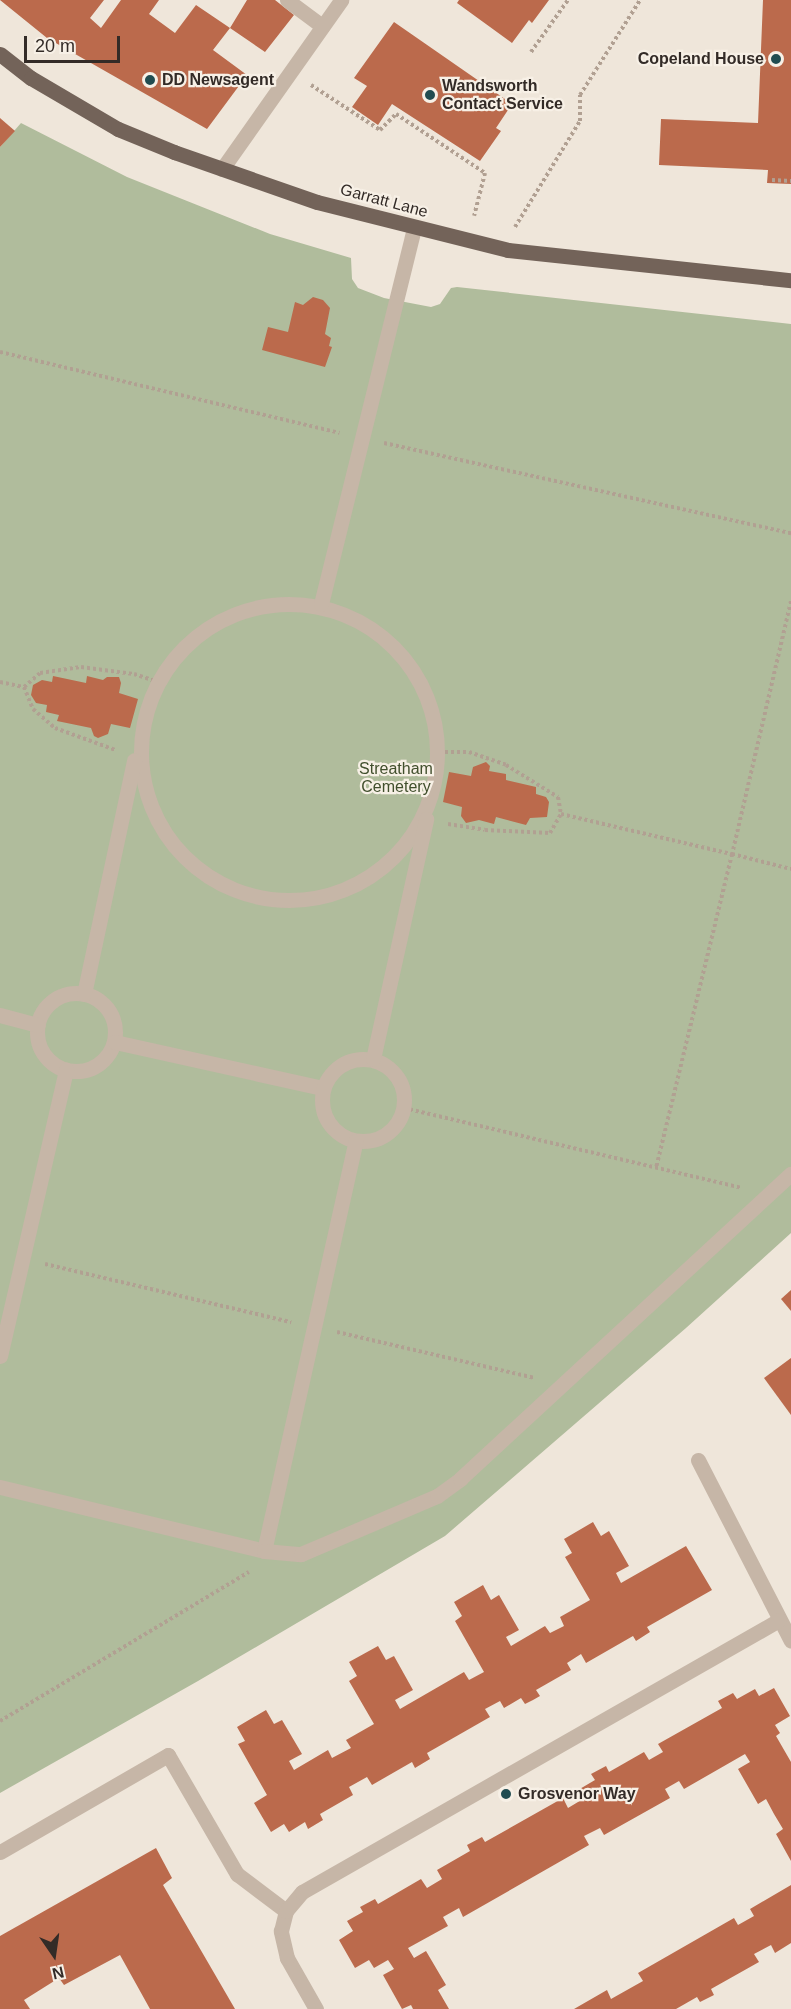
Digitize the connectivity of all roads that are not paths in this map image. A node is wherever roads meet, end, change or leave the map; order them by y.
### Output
1 (287, 0) edge
2 (340, 0) edge
3 (322, 26) junction
4 (0, 54) edge
5 (222, 169) junction
6 (414, 228) junction
7 (791, 280) edge
8 (321, 604) junction
9 (140, 732) junction
10 (427, 816) junction
11 (84, 994) junction
12 (0, 1015) edge
13 (38, 1025) junction
14 (115, 1042) junction
15 (373, 1059) junction
16 (66, 1070) junction
17 (323, 1088) junction
18 (356, 1141) junction
19 (791, 1174) edge
20 (0, 1356) edge
21 (698, 1460) dead end
22 (0, 1487) edge
23 (264, 1551) junction
24 (779, 1620) junction
25 (791, 1641) edge
26 (0, 1852) edge
27 (286, 1911) junction
28 (316, 2009) edge

1 - 3 street
2 - 3 street
3 - 5 street
4 - 5 main road, Garratt Lane
5 - 6 main road, Garratt Lane
6 - 7 main road, Garratt Lane
6 - 8 street
8 - 9 street
8 - 10 street
9 - 10 street
9 - 11 street
10 - 15 street
11 - 13 street
11 - 14 street
12 - 13 street
13 - 16 street
14 - 16 street
14 - 17 street
15 - 17 street
15 - 18 street
16 - 20 street
17 - 18 street
18 - 23 street
19 - 23 street
21 - 24 street
22 - 23 street
24 - 25 street
24 - 27 street
26 - 27 street
27 - 28 street

